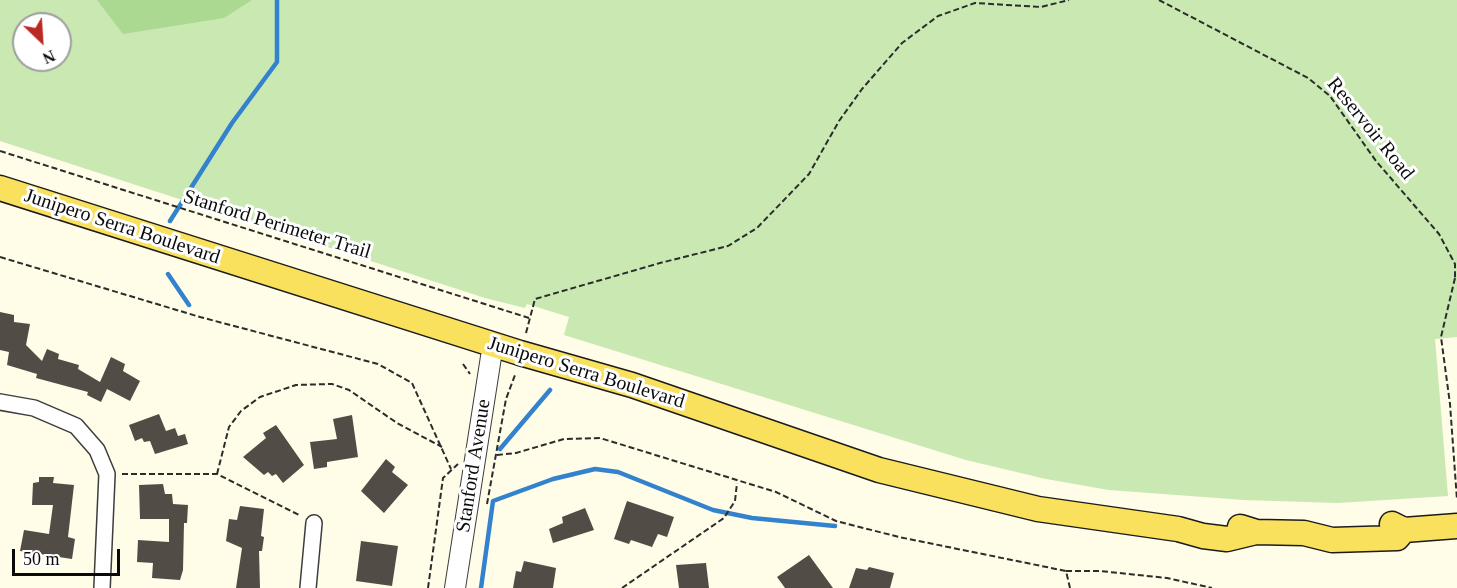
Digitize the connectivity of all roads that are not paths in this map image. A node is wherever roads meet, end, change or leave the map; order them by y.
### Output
1 (0, 188) edge
2 (493, 344) junction
3 (0, 402) edge
4 (314, 523) road end
5 (1457, 526) edge
6 (102, 588) edge
7 (308, 588) edge
8 (455, 588) edge

1 - 2 main road, Junipero Serra Boulevard
2 - 5 main road, Junipero Serra Boulevard
2 - 8 street, Stanford Avenue
3 - 6 street
4 - 7 street

